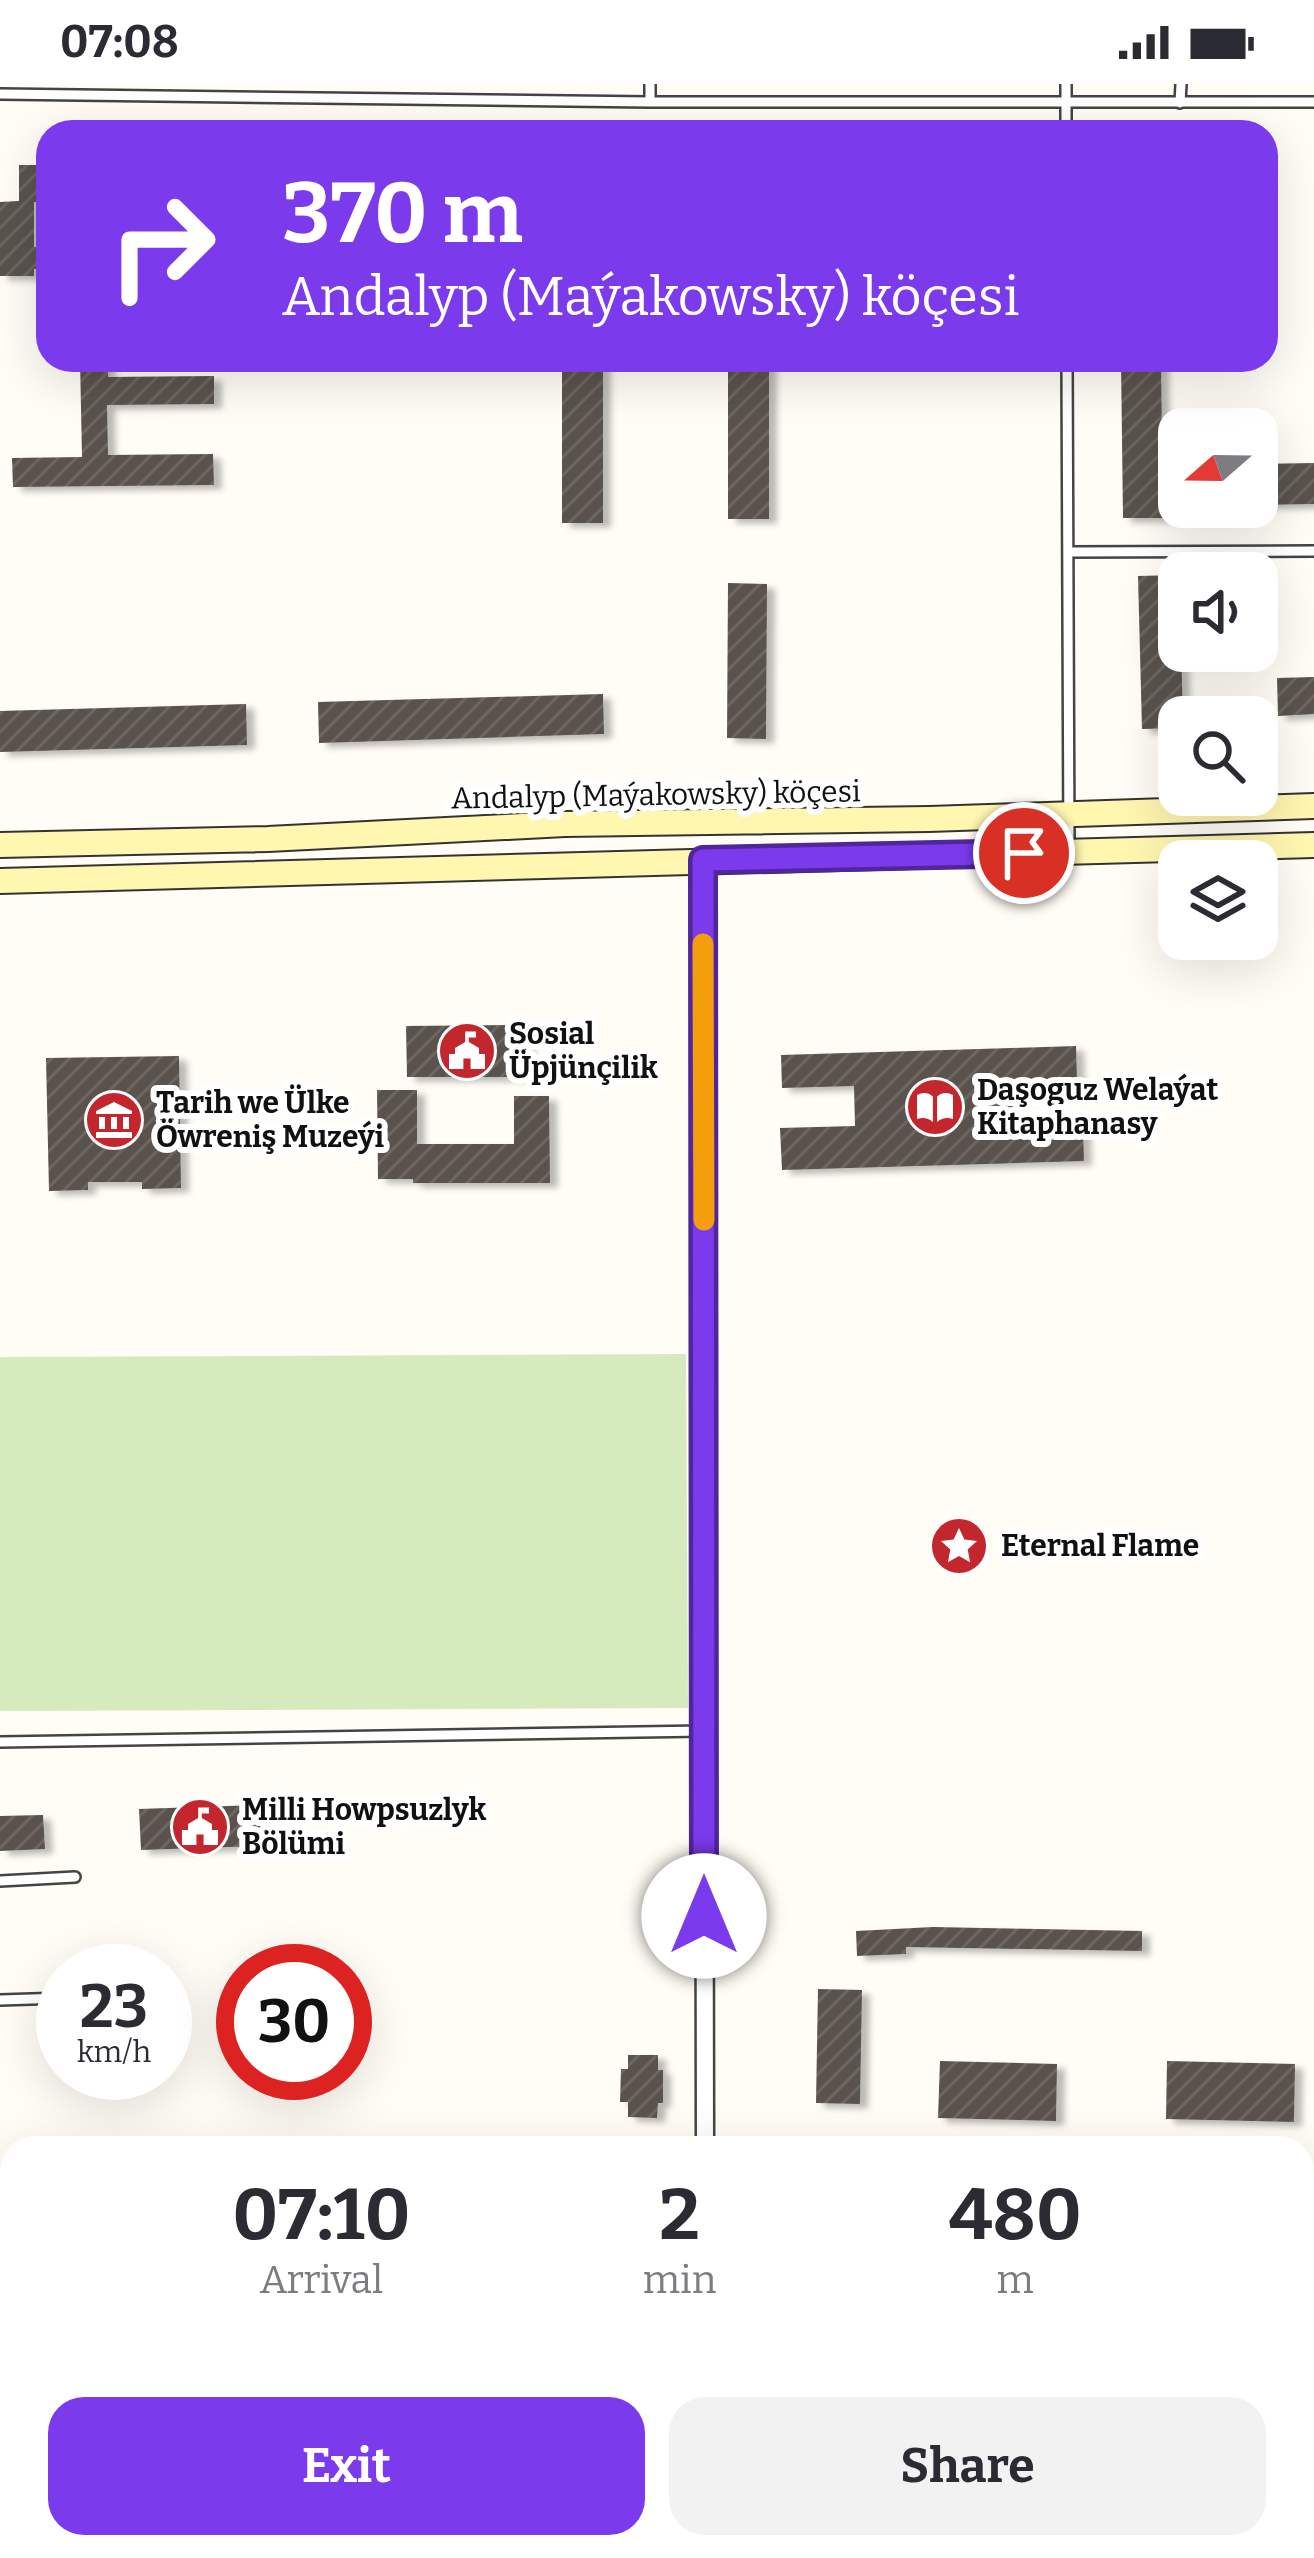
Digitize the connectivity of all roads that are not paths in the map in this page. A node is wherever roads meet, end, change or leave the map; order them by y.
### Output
1 (650, 84) edge
2 (1066, 84) edge
3 (1180, 84) edge
4 (0, 94) edge
5 (650, 102) junction
6 (1314, 102) edge
7 (1066, 104) junction
8 (1180, 104) junction
9 (1066, 120) edge
10 (1067, 372) edge
11 (1314, 551) edge
12 (1068, 552) junction
13 (1314, 806) edge
14 (1069, 815) junction
15 (0, 845) edge
16 (1314, 845) edge
17 (1069, 851) junction
18 (703, 860) junction
19 (0, 881) edge
20 (704, 1731) junction
21 (0, 1742) edge
22 (76, 1877) dead end
23 (0, 1881) edge
24 (36, 1998) edge
25 (0, 2000) edge
26 (705, 2136) edge

1 - 5 lane
2 - 7 lane
3 - 8 lane
4 - 5 lane
5 - 7 lane
6 - 8 lane
7 - 8 lane
7 - 9 lane
10 - 12 lane
11 - 12 lane
12 - 14 lane
13 - 14 main road, Andalyp (Maýakowsky) köçesi
14 - 15 main road, Andalyp (Maýakowsky) köçesi
14 - 17 lane
16 - 17 main road
17 - 18 main road
18 - 19 main road
18 - 20 street
20 - 21 lane
20 - 26 street
22 - 23 lane
24 - 25 lane

